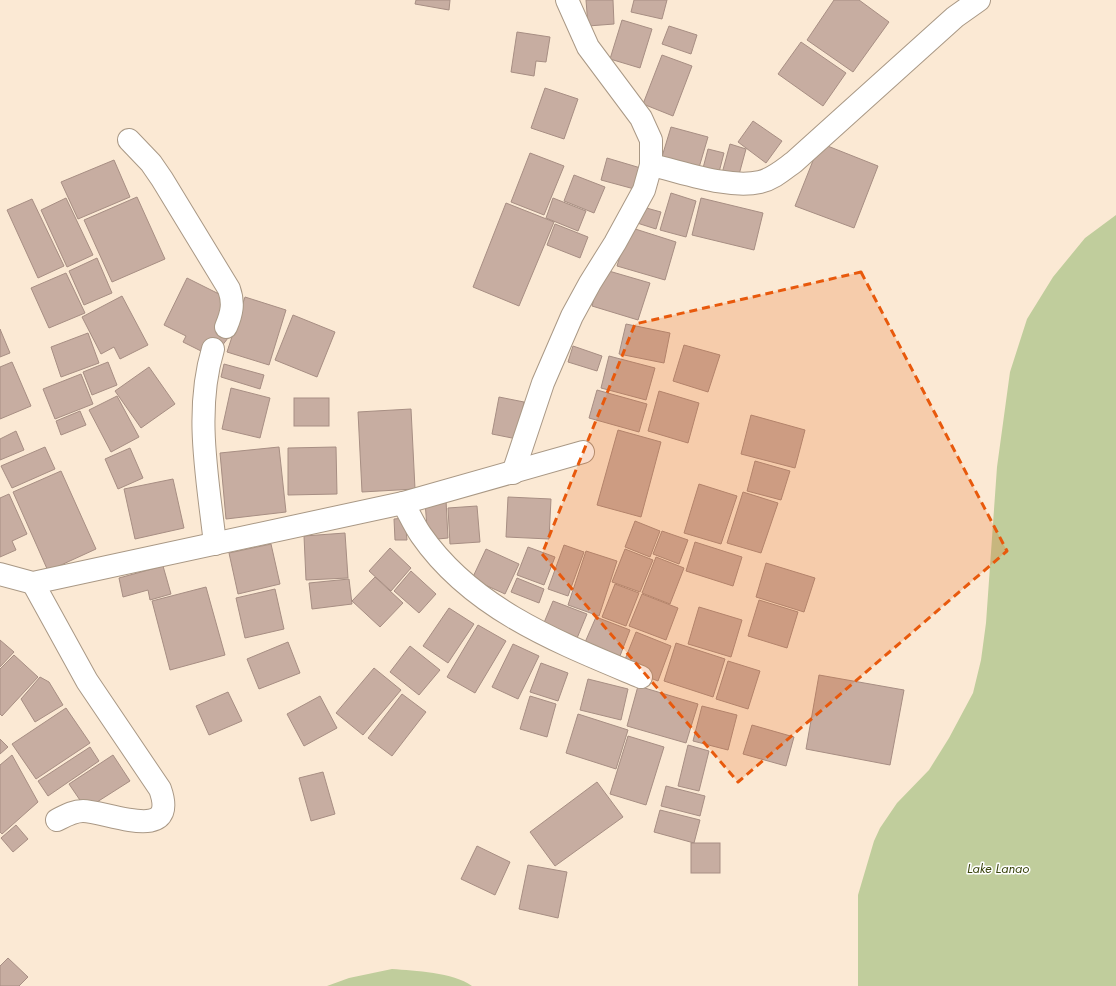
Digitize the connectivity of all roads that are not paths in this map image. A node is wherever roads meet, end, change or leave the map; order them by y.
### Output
1 (567, 0) edge
2 (979, 0) edge
3 (129, 140) dead end
4 (651, 165) junction
5 (226, 327) dead end
6 (213, 349) dead end
7 (583, 452) dead end
8 (513, 473) junction
9 (403, 503) junction
10 (215, 544) junction
11 (0, 574) edge
12 (33, 583) junction
13 (641, 677) dead end
14 (57, 820) dead end

1 - 4 street
2 - 4 street
3 - 5 street
4 - 8 street
6 - 10 street
7 - 8 street
8 - 9 street
9 - 10 street
9 - 13 street
10 - 12 street
11 - 12 street
12 - 14 street

